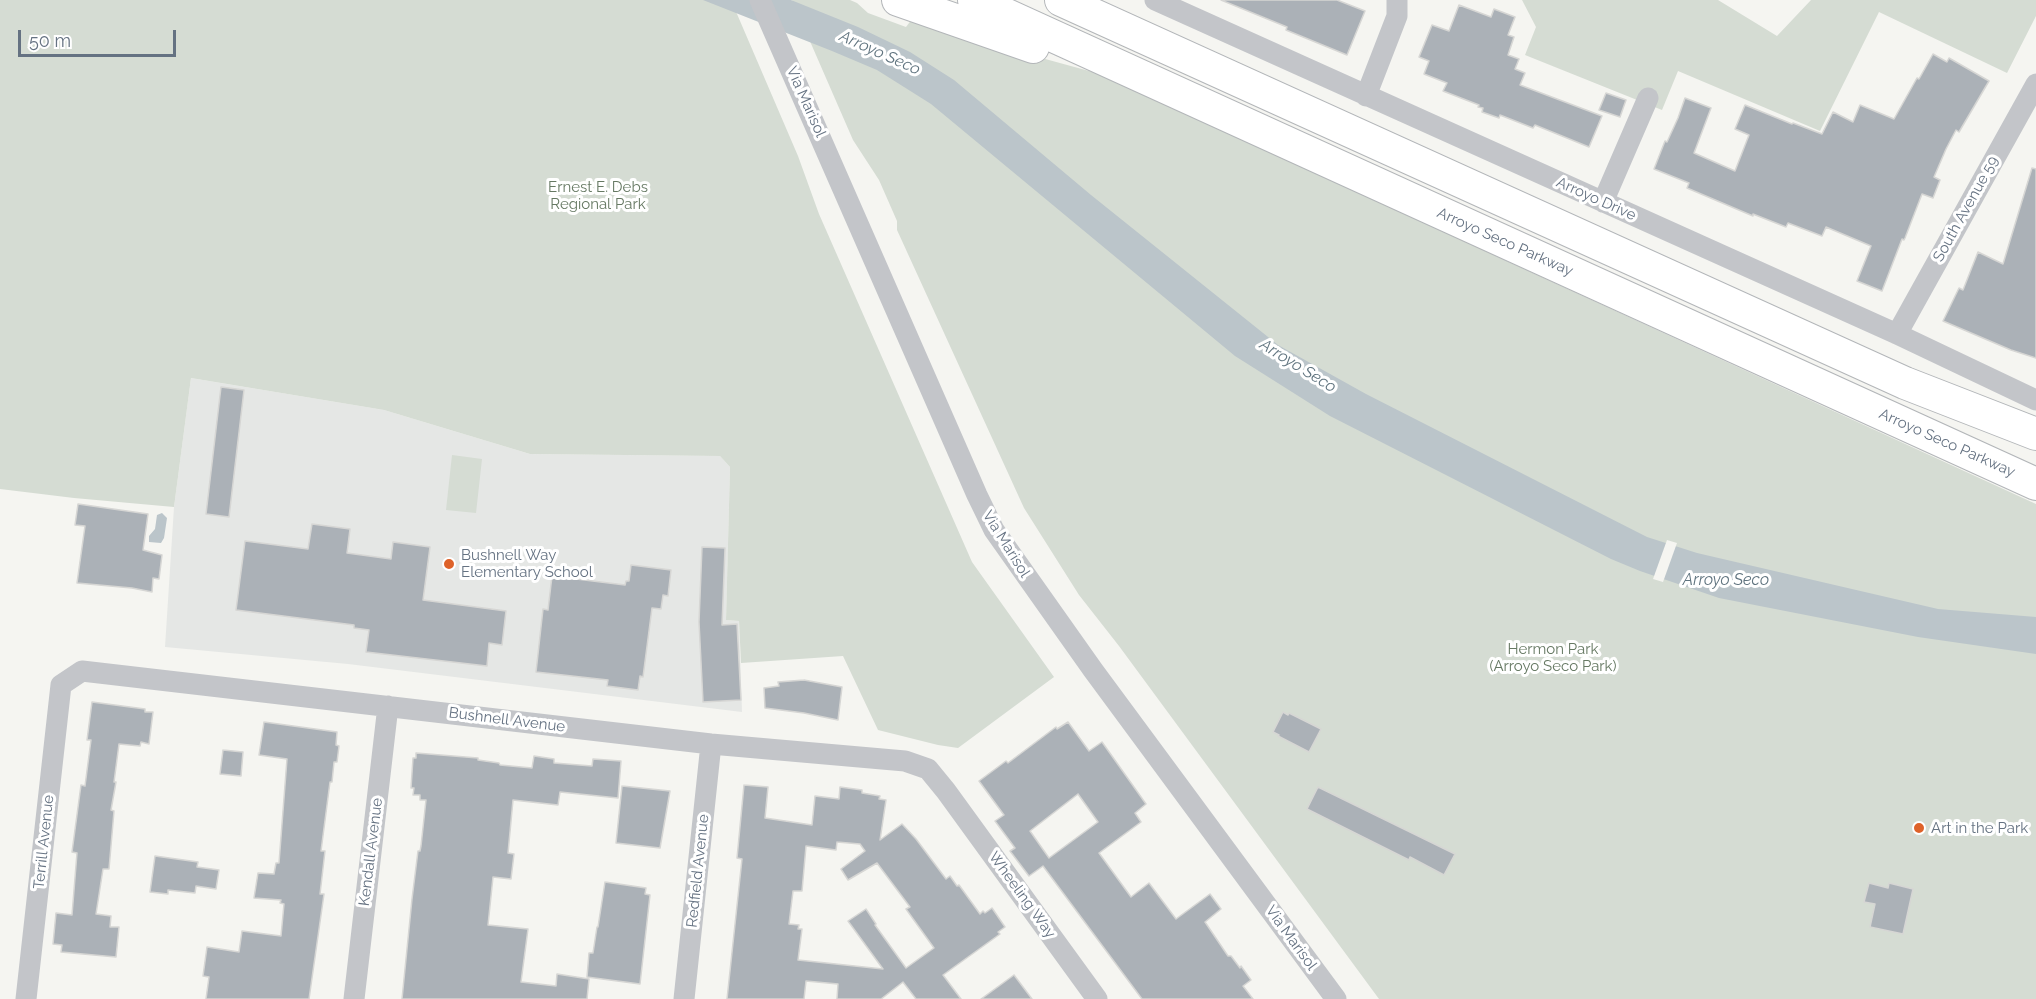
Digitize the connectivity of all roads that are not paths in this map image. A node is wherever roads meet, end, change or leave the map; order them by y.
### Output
1 (760, 0) edge
2 (898, 0) edge
3 (974, 0) edge
4 (1061, 0) edge
5 (1155, 0) edge
6 (1397, 0) edge
7 (1101, 59) junction
8 (2036, 84) edge
9 (1366, 96) junction
10 (1648, 98) dead end
11 (1602, 202) junction
12 (1897, 334) junction
13 (2036, 400) edge
14 (2036, 434) edge
15 (2036, 484) edge
16 (61, 685) joint
17 (388, 706) junction
18 (711, 744) junction
19 (946, 791) joint
20 (26, 999) edge
21 (354, 999) edge
22 (684, 999) edge
23 (1097, 999) edge
24 (1336, 999) edge

1 - 24 street, Via Marisol
2 - 7 highway
3 - 7 highway, Arroyo Seco Parkway
4 - 14 highway
5 - 9 street, Arroyo Drive
6 - 9 street
7 - 15 highway, Arroyo Seco Parkway
8 - 12 street, South Avenue 59
9 - 11 street, Arroyo Drive
10 - 11 street
11 - 12 street, Arroyo Drive
12 - 13 street, Arroyo Drive
16 - 17 street, Bushnell Avenue
16 - 20 street, Terrill Avenue
17 - 18 street, Bushnell Avenue
17 - 21 street, Kendall Avenue
18 - 19 street, Bushnell Avenue
18 - 22 street, Redfield Avenue
19 - 23 street, Wheeling Way

